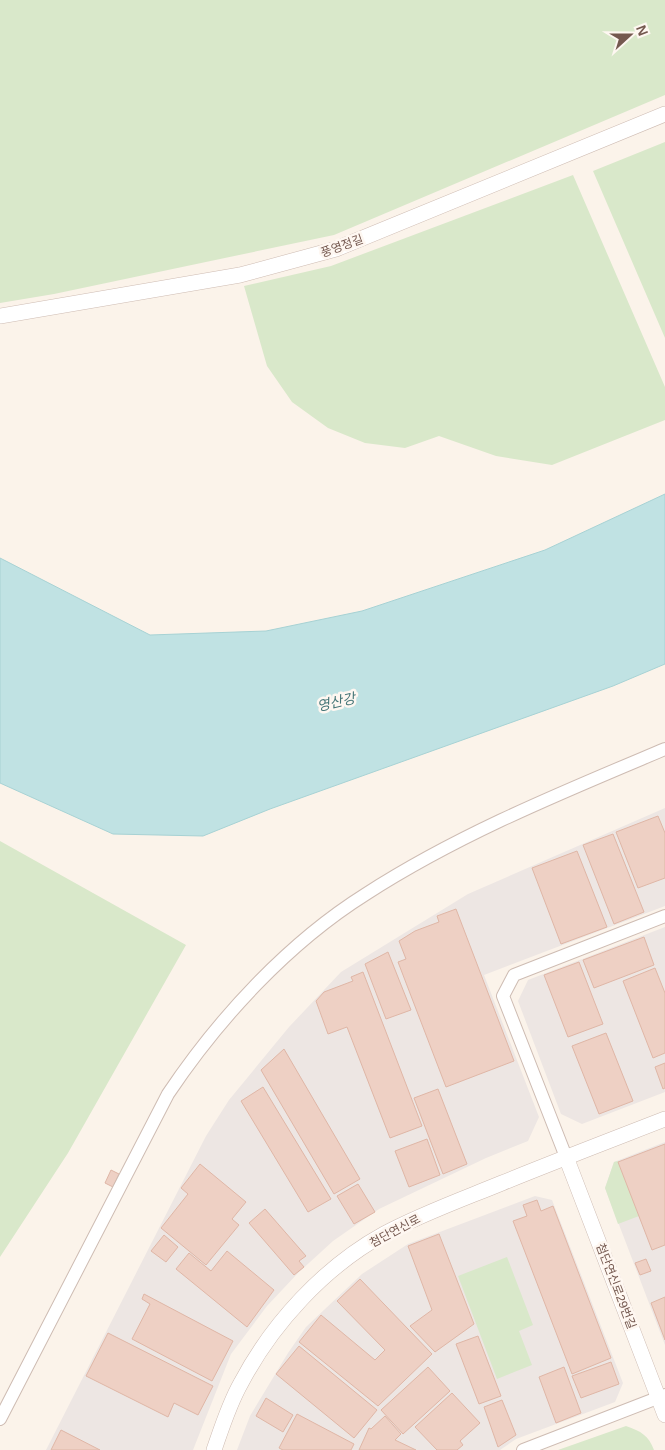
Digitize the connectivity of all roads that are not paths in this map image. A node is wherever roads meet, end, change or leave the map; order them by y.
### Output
1 (665, 114) edge
2 (0, 316) edge
3 (665, 749) edge
4 (665, 916) edge
5 (665, 1120) edge
6 (566, 1157) junction
7 (662, 1396) edge
8 (665, 1416) edge
9 (0, 1419) edge
10 (214, 1450) edge
11 (523, 1450) edge

1 - 2 street, 풍영정길
3 - 9 street
4 - 6 street
5 - 6 street, 첨단연신로
6 - 7 street, 첨단연신로29번길
6 - 10 street, 첨단연신로
7 - 8 street, 첨단연신로29번길
7 - 11 street

